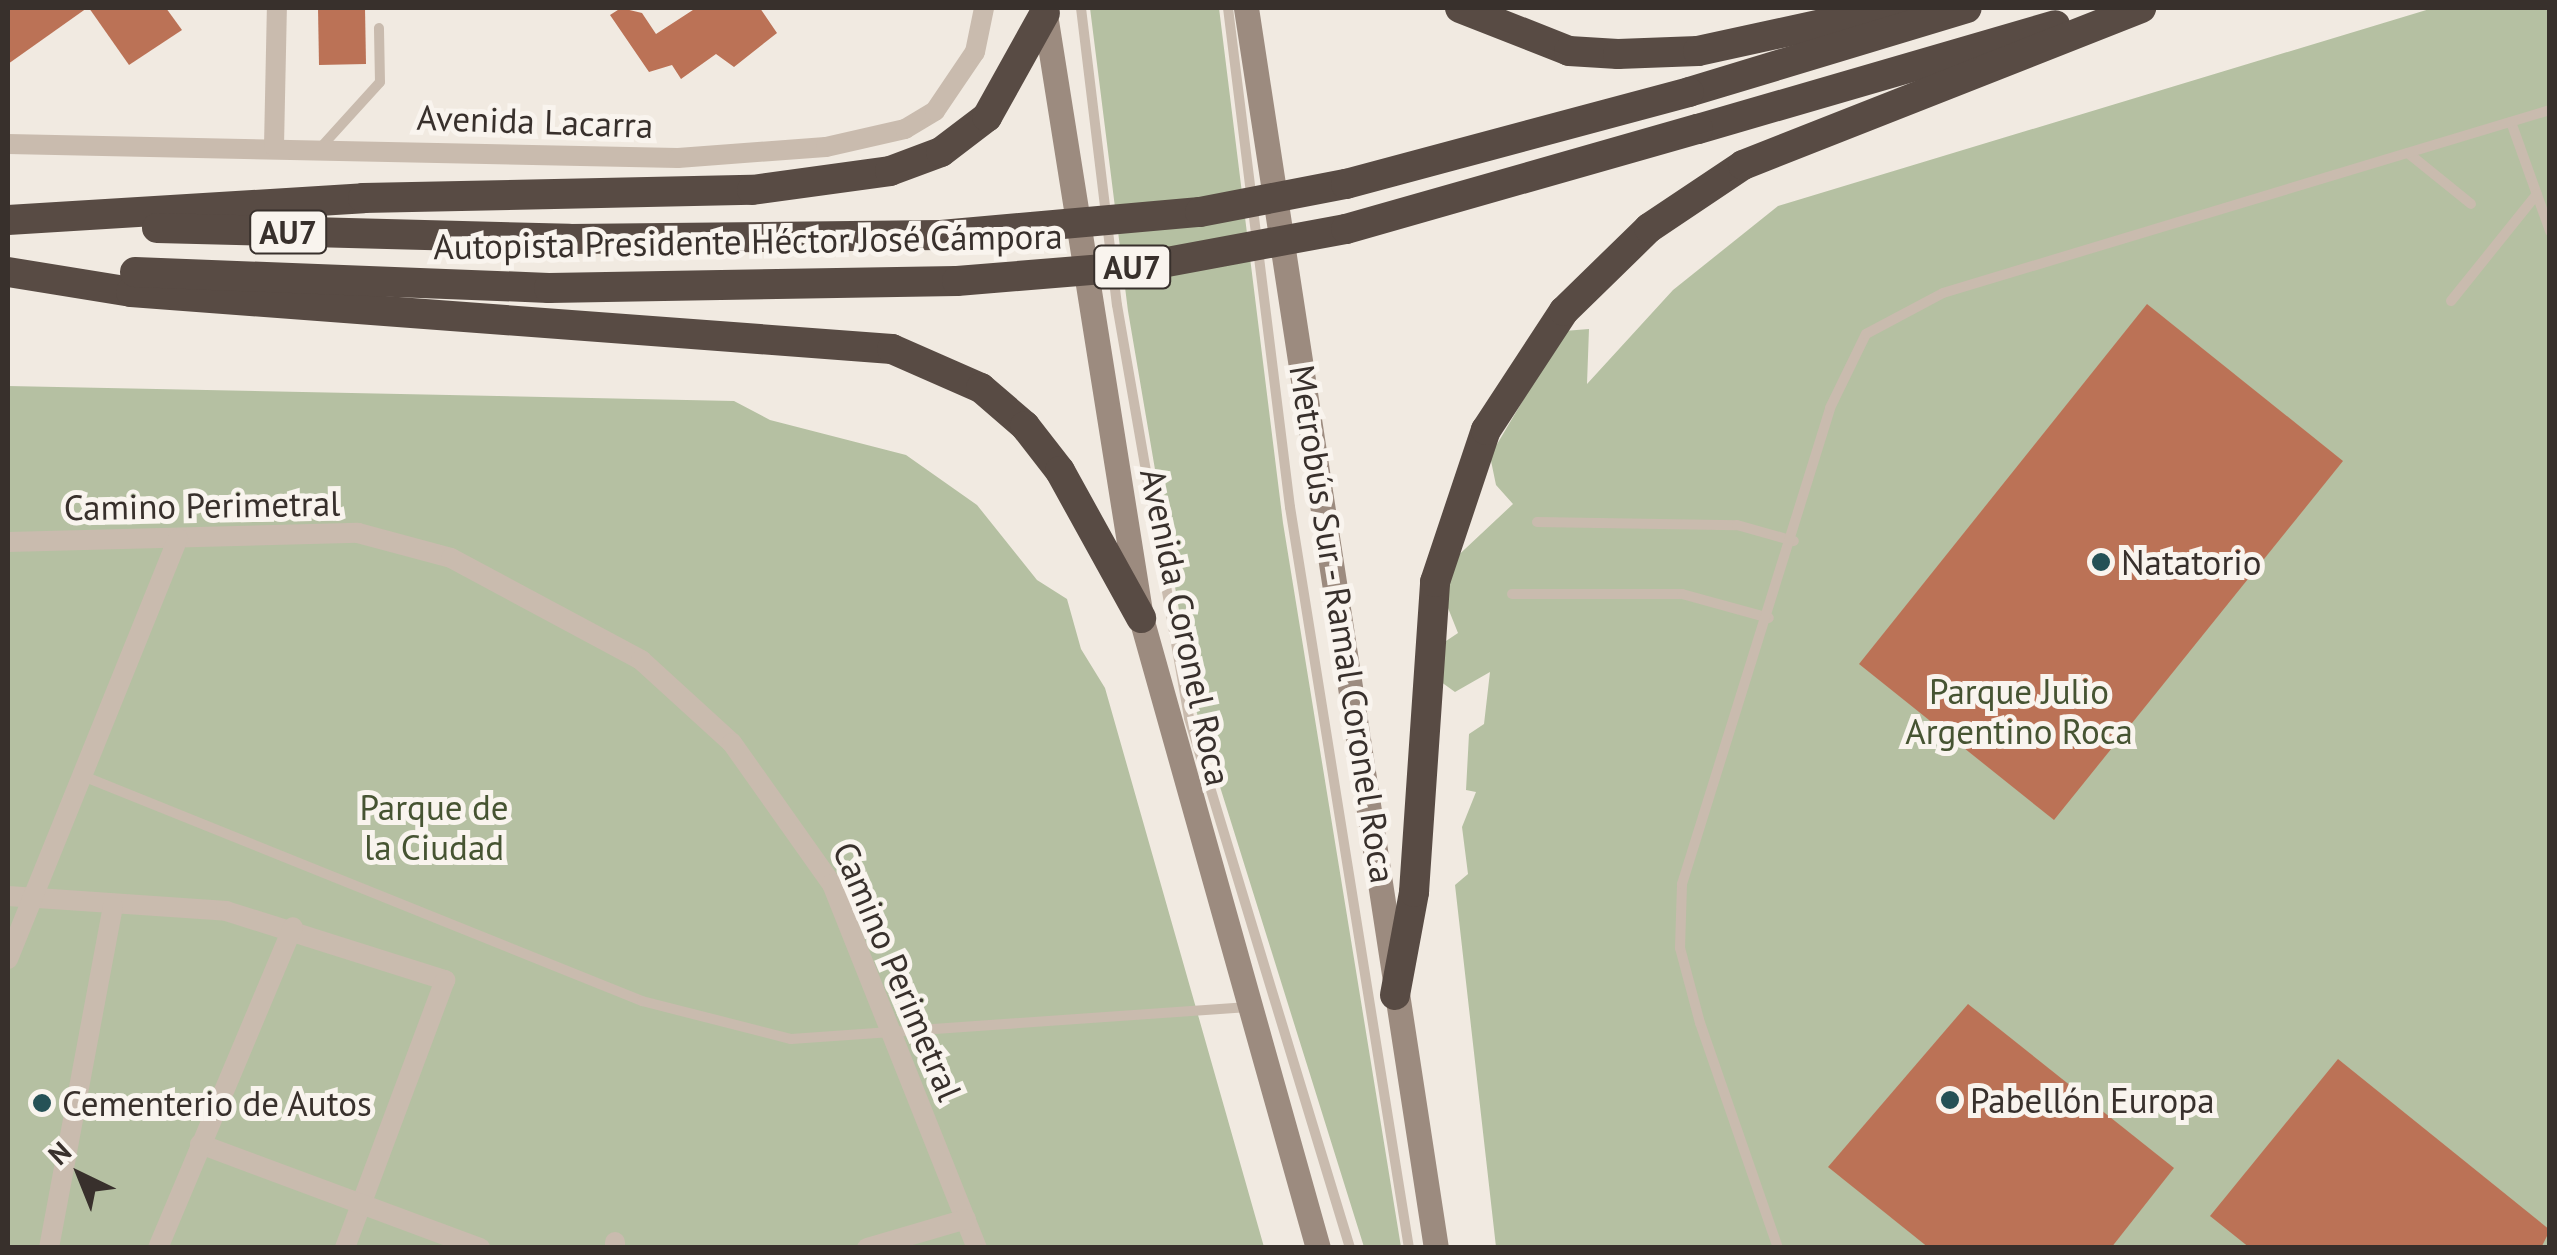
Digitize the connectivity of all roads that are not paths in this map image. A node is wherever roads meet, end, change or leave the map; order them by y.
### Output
1 (277, 8) edge
2 (984, 8) edge
3 (1081, 8) edge
4 (1228, 8) edge
5 (1246, 8) edge
6 (1460, 8) edge
7 (1896, 8) edge
8 (1967, 8) edge
9 (2115, 8) edge
10 (2141, 8) edge
11 (1044, 10) edge
12 (378, 28) dead end
13 (2550, 110) edge
14 (2512, 122) junction
15 (8, 144) edge
16 (274, 146) junction
17 (322, 146) junction
18 (2408, 153) junction
19 (2537, 194) junction
20 (2472, 204) dead end
21 (8, 221) edge
22 (2550, 231) edge
23 (8, 270) edge
24 (2451, 301) dead end
25 (1537, 522) dead end
26 (178, 538) junction
27 (1794, 541) junction
28 (8, 542) edge
29 (1512, 594) dead end
30 (1141, 618) junction
31 (1768, 618) junction
32 (83, 776) junction
33 (17, 897) edge
34 (113, 907) junction
35 (293, 927) junction
36 (8, 960) edge
37 (1395, 995) junction
38 (1245, 1007) junction
39 (894, 1036) junction
40 (200, 1144) junction
41 (361, 1204) junction
42 (966, 1219) junction
43 (1318, 1241) edge
44 (49, 1248) edge
45 (158, 1248) edge
46 (344, 1248) edge
47 (480, 1248) edge
48 (867, 1248) edge
49 (977, 1248) edge
50 (1350, 1248) edge
51 (1409, 1248) edge
52 (1436, 1248) edge
53 (1778, 1248) edge

1 - 16 street
2 - 17 street, Avenida Lacarra
3 - 50 lane
4 - 51 lane, Metrobús Sur - Ramal Coronel Roca
5 - 37 main road
6 - 7 highway
8 - 21 highway, Autopista Presidente Héctor José Cámpora / AU7, bridge
9 - 23 highway, Autopista Presidente Héctor José Cámpora / AU7, bridge
10 - 37 highway
11 - 21 highway
11 - 30 main road, Avenida Coronel Roca
12 - 17 lane
13 - 14 lane
14 - 18 lane
14 - 19 lane
15 - 16 street, Avenida Lacarra
16 - 17 street, Avenida Lacarra
18 - 20 lane
18 - 27 lane
19 - 22 lane
19 - 24 lane
23 - 30 highway
25 - 27 lane
26 - 28 street, Camino Perimetral
26 - 32 street
26 - 39 street, Camino Perimetral
27 - 31 lane
29 - 31 lane
30 - 38 main road, Avenida Coronel Roca
31 - 53 lane
32 - 33 street
32 - 39 lane
33 - 34 street
33 - 36 street
34 - 35 street
34 - 44 street
35 - 40 street
35 - 41 street
37 - 52 main road
38 - 39 lane
38 - 43 main road, Avenida Coronel Roca
39 - 42 street, Camino Perimetral
40 - 41 street
40 - 45 street
41 - 46 street
41 - 47 street
42 - 48 street
42 - 49 street, Camino Perimetral

